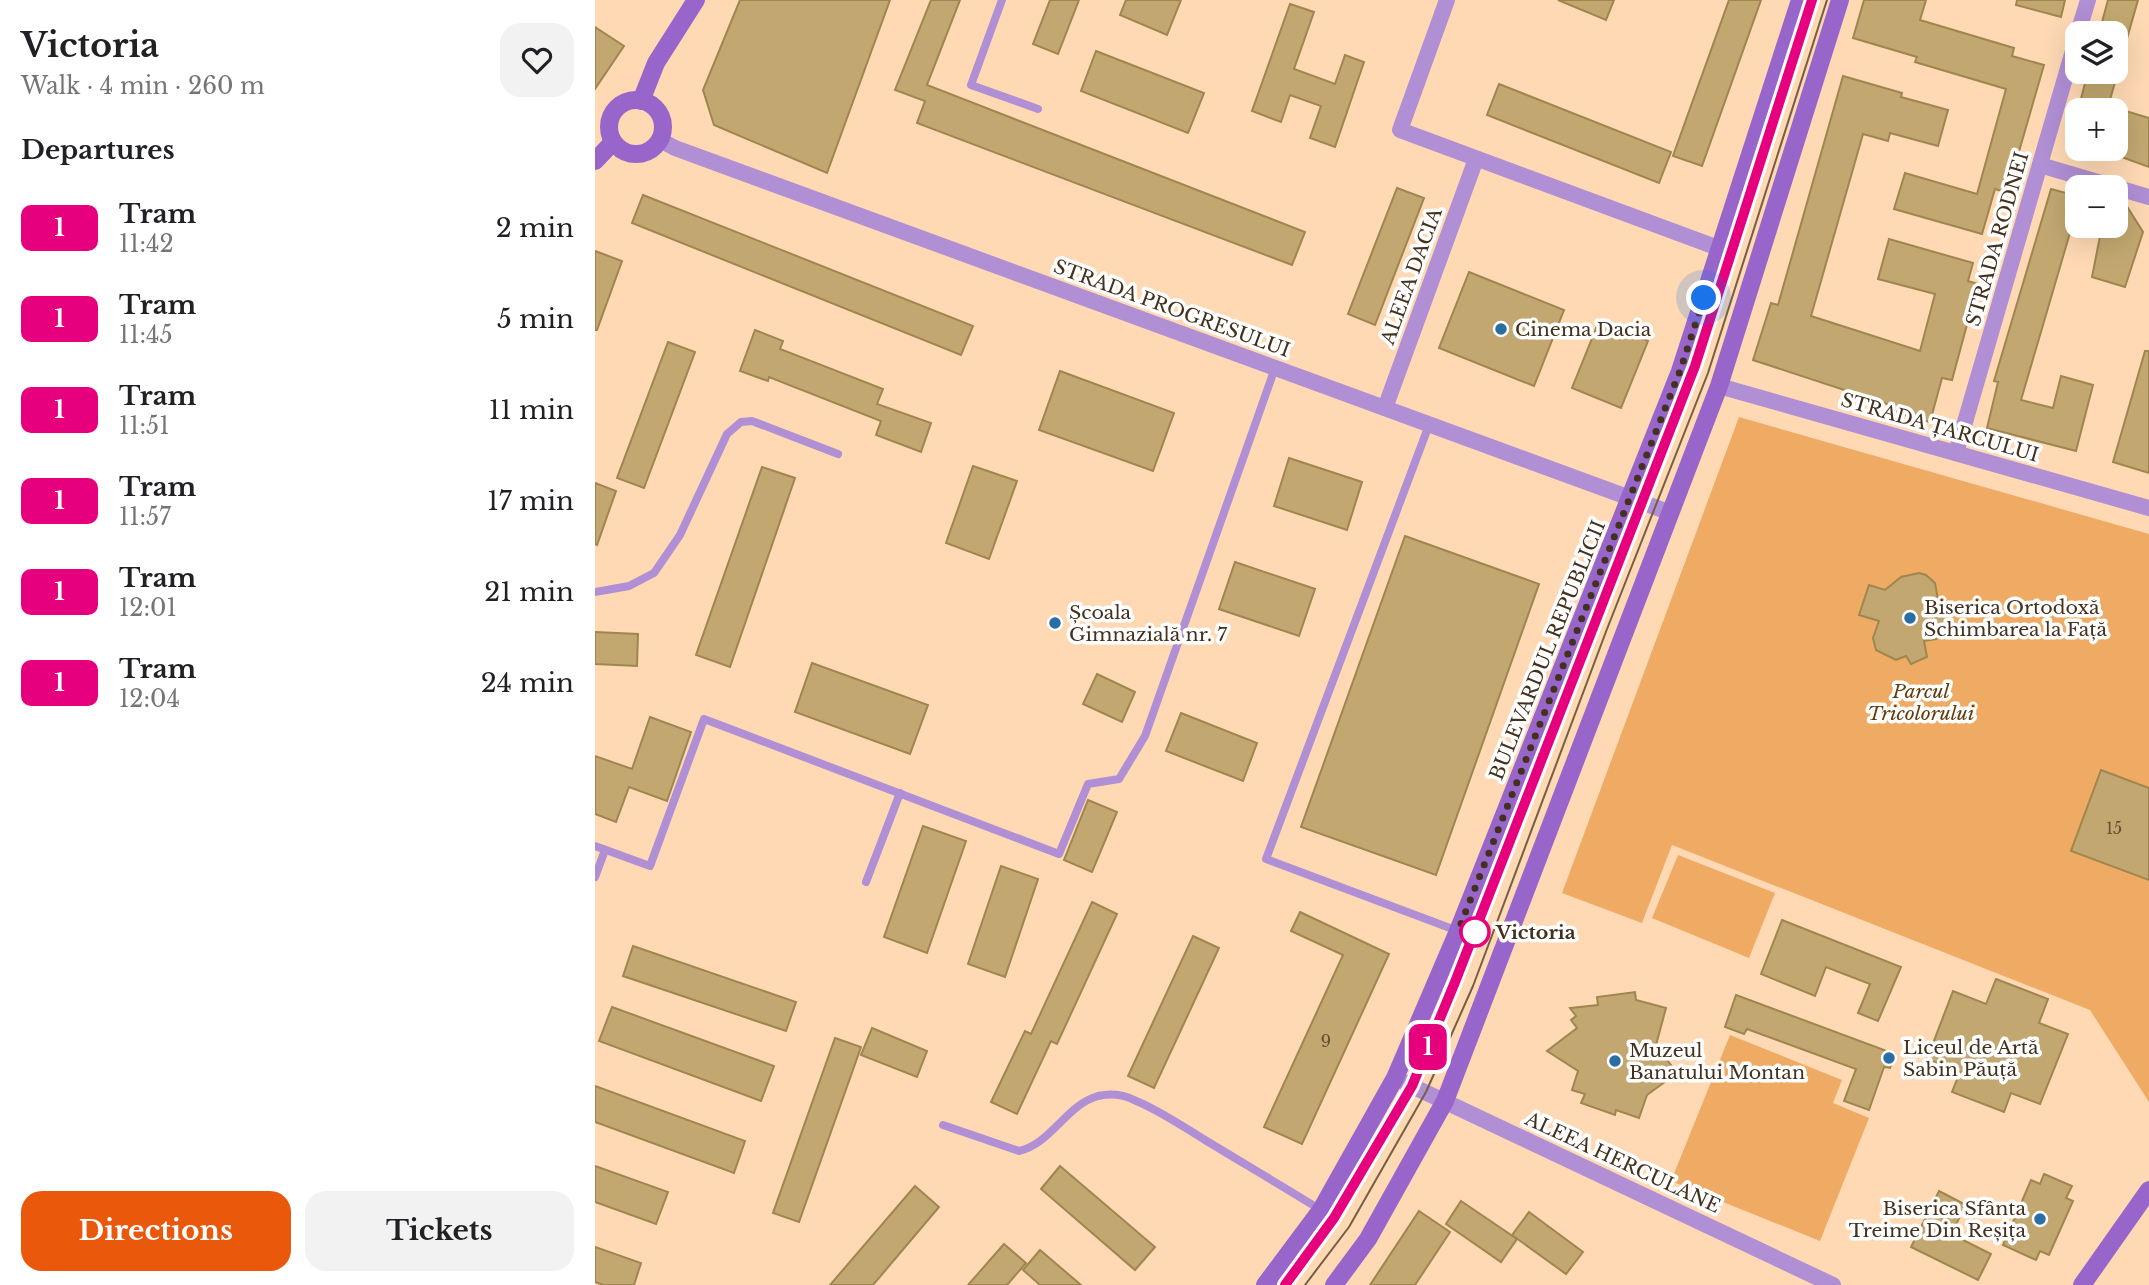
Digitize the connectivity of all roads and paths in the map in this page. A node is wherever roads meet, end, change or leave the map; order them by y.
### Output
1 (696, 0) edge
2 (1002, 0) edge
3 (1447, 0) edge
4 (1800, 0) edge
5 (1840, 0) edge
6 (2088, 0) edge
7 (2082, 21) edge
8 (2065, 79) edge
9 (641, 101) junction
10 (1038, 109) dead end
11 (660, 140) junction
12 (613, 142) junction
13 (1476, 159) junction
14 (595, 161) edge
15 (2040, 165) junction
16 (2149, 197) edge
17 (1721, 249) junction
18 (1275, 368) junction
19 (1719, 386) junction
20 (1385, 408) junction
21 (1429, 425) junction
22 (1957, 453) junction
23 (838, 454) dead end
24 (1630, 498) junction
25 (2149, 508) edge
26 (1671, 513) junction
27 (595, 592) edge
28 (900, 793) junction
29 (595, 846) edge
30 (605, 850) junction
31 (595, 877) edge
32 (866, 882) dead end
33 (1458, 931) junction
34 (1395, 1078) junction
35 (1445, 1101) junction
36 (943, 1125) dead end
37 (2149, 1190) edge
38 (1321, 1210) junction
39 (1265, 1285) edge
40 (1334, 1285) edge
41 (1833, 1285) edge
42 (2083, 1285) edge

1 - 9 main road
2 - 10 lane
3 - 13 street
4 - 17 main road, BULEVARDUL REPUBLICII
5 - 19 main road
6 - 7 street, STRADA RODNEI
8 - 15 street, STRADA RODNEI
9 - 11 main road
9 - 12 main road
11 - 12 main road
11 - 18 street, STRADA PROGRESULUI
12 - 14 main road
13 - 17 street
13 - 20 street, ALEEA DACIA
15 - 16 street
15 - 22 street, STRADA RODNEI
17 - 24 main road, BULEVARDUL REPUBLICII
18 - 20 street, STRADA PROGRESULUI
18 - 28 lane
19 - 22 street, STRADA ȚARCULUI
19 - 26 main road
20 - 21 street, STRADA PROGRESULUI
21 - 24 street, STRADA PROGRESULUI
21 - 33 lane
22 - 25 street, STRADA ȚARCULUI
23 - 27 lane
24 - 26 street, STRADA PROGRESULUI
24 - 33 main road, BULEVARDUL REPUBLICII
26 - 35 main road
28 - 30 lane
28 - 32 lane
29 - 30 lane
30 - 31 lane
33 - 34 main road, BULEVARDUL REPUBLICII
34 - 35 street, ALEEA HERCULANE
34 - 38 main road, BULEVARDUL REPUBLICII
35 - 40 main road
35 - 41 street, ALEEA HERCULANE
36 - 38 lane
37 - 42 main road
38 - 39 main road, BULEVARDUL REPUBLICII

